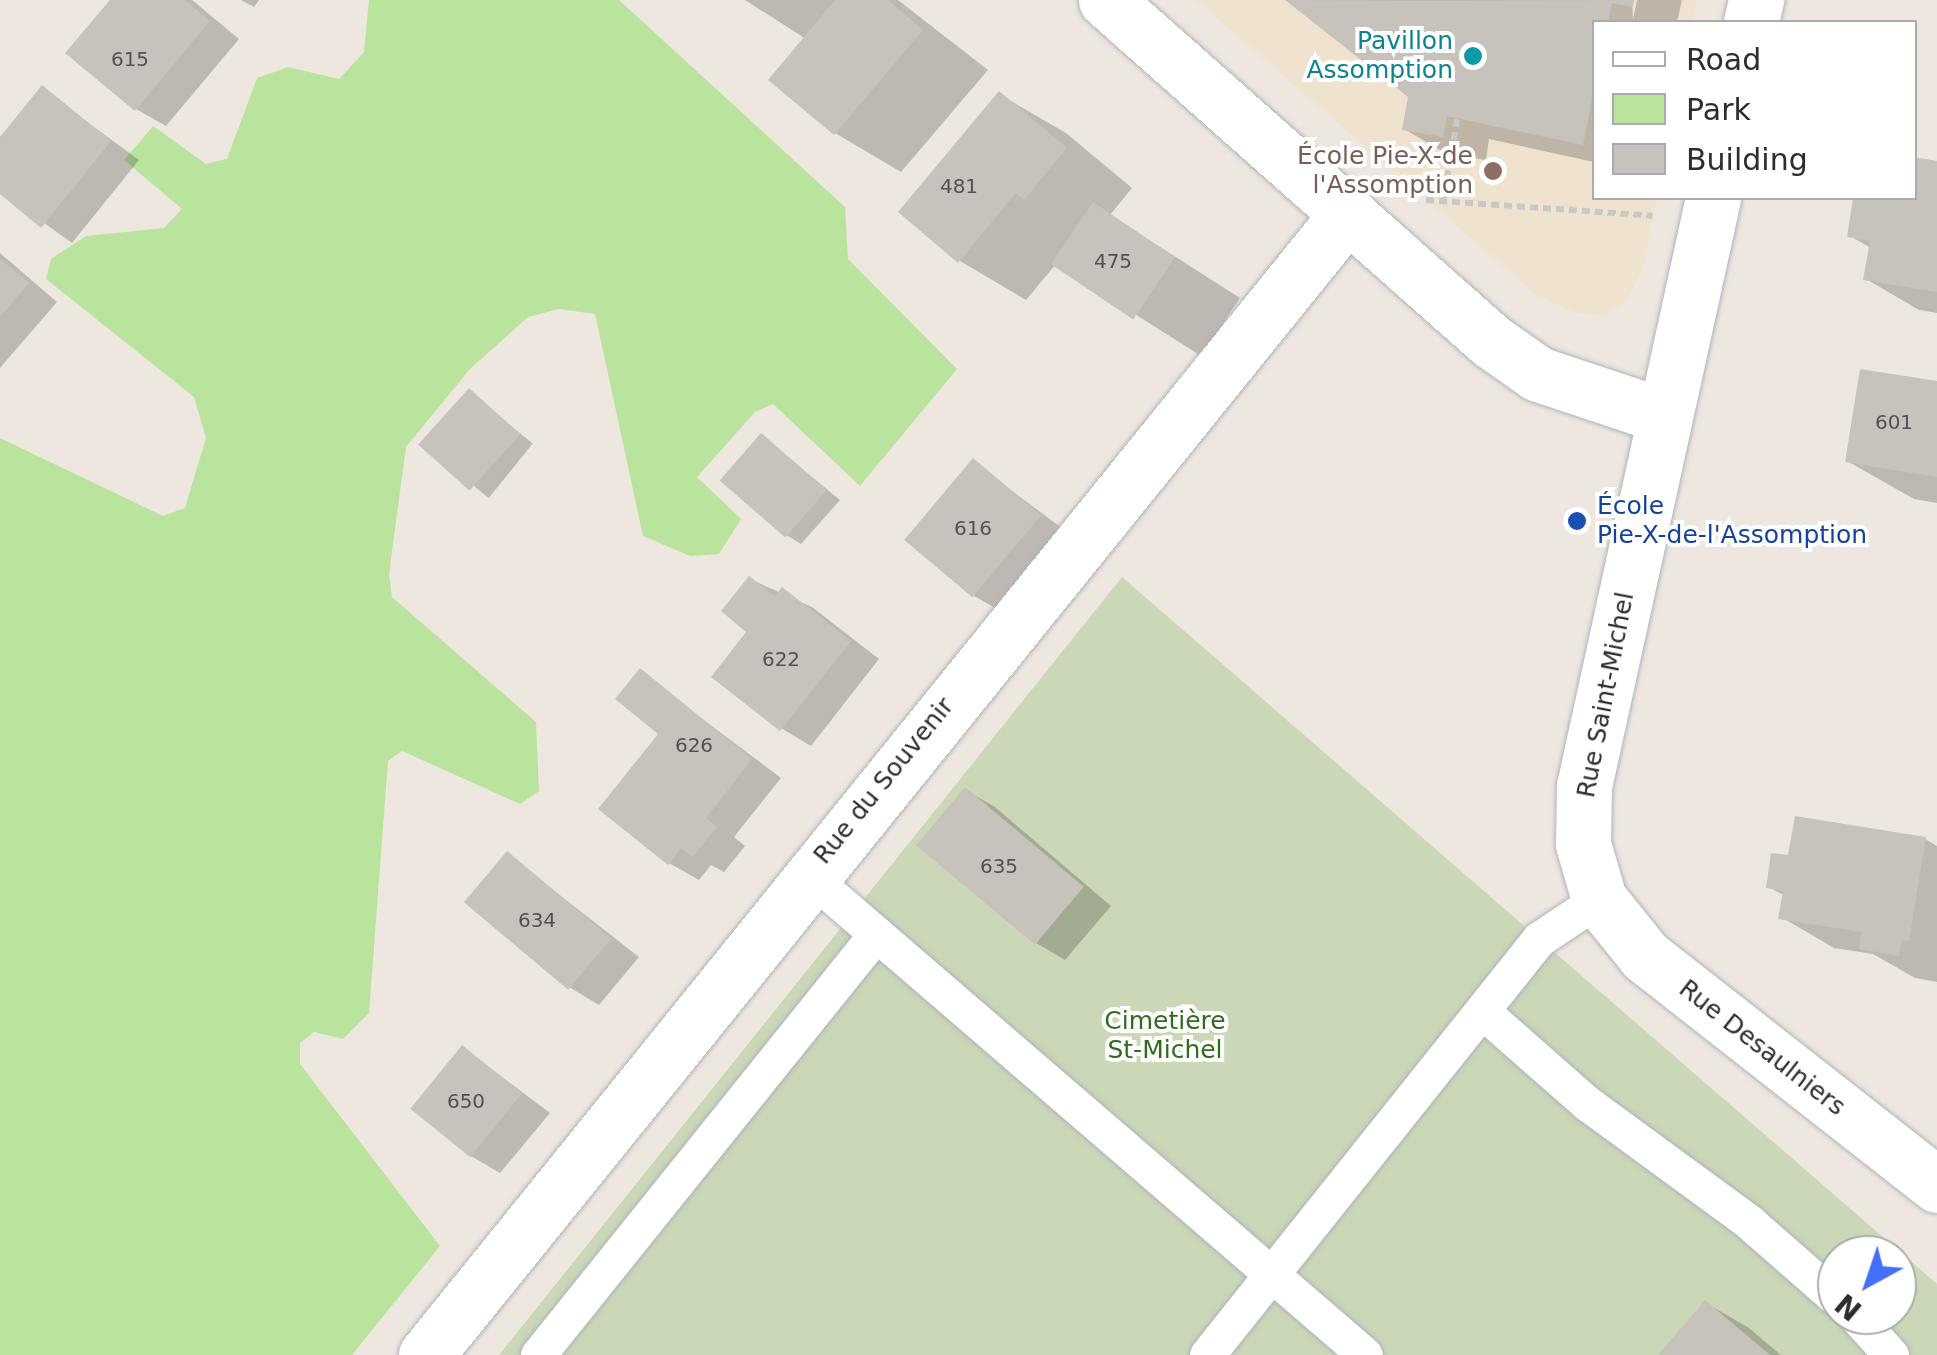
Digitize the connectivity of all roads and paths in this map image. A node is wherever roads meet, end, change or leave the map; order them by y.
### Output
1 (1106, 0) edge
2 (1457, 119) dead end
3 (1415, 192) dead end
4 (1443, 204) junction
5 (1348, 213) junction
6 (1710, 213) edge
7 (1664, 416) junction
8 (808, 875) junction
9 (1599, 899) junction
10 (876, 934) junction
11 (1482, 1010) junction
12 (1937, 1185) edge
13 (1272, 1275) junction
14 (1817, 1282) edge
15 (1874, 1335) edge
16 (426, 1355) edge
17 (538, 1355) edge
18 (1207, 1355) edge
19 (1365, 1355) edge
20 (1892, 1355) edge

1 - 5 street
2 - 4 path
3 - 4 path
4 - 6 path
5 - 7 street
5 - 8 street, Rue du Souvenir
6 - 7 street, Rue Saint-Michel
7 - 9 street, Rue Saint-Michel
8 - 10 lane
8 - 16 street, Rue du Souvenir
9 - 11 lane
9 - 12 street, Rue Desaulniers
10 - 13 lane
10 - 17 lane
11 - 13 lane
11 - 14 lane
13 - 18 lane
13 - 19 lane
15 - 20 lane

